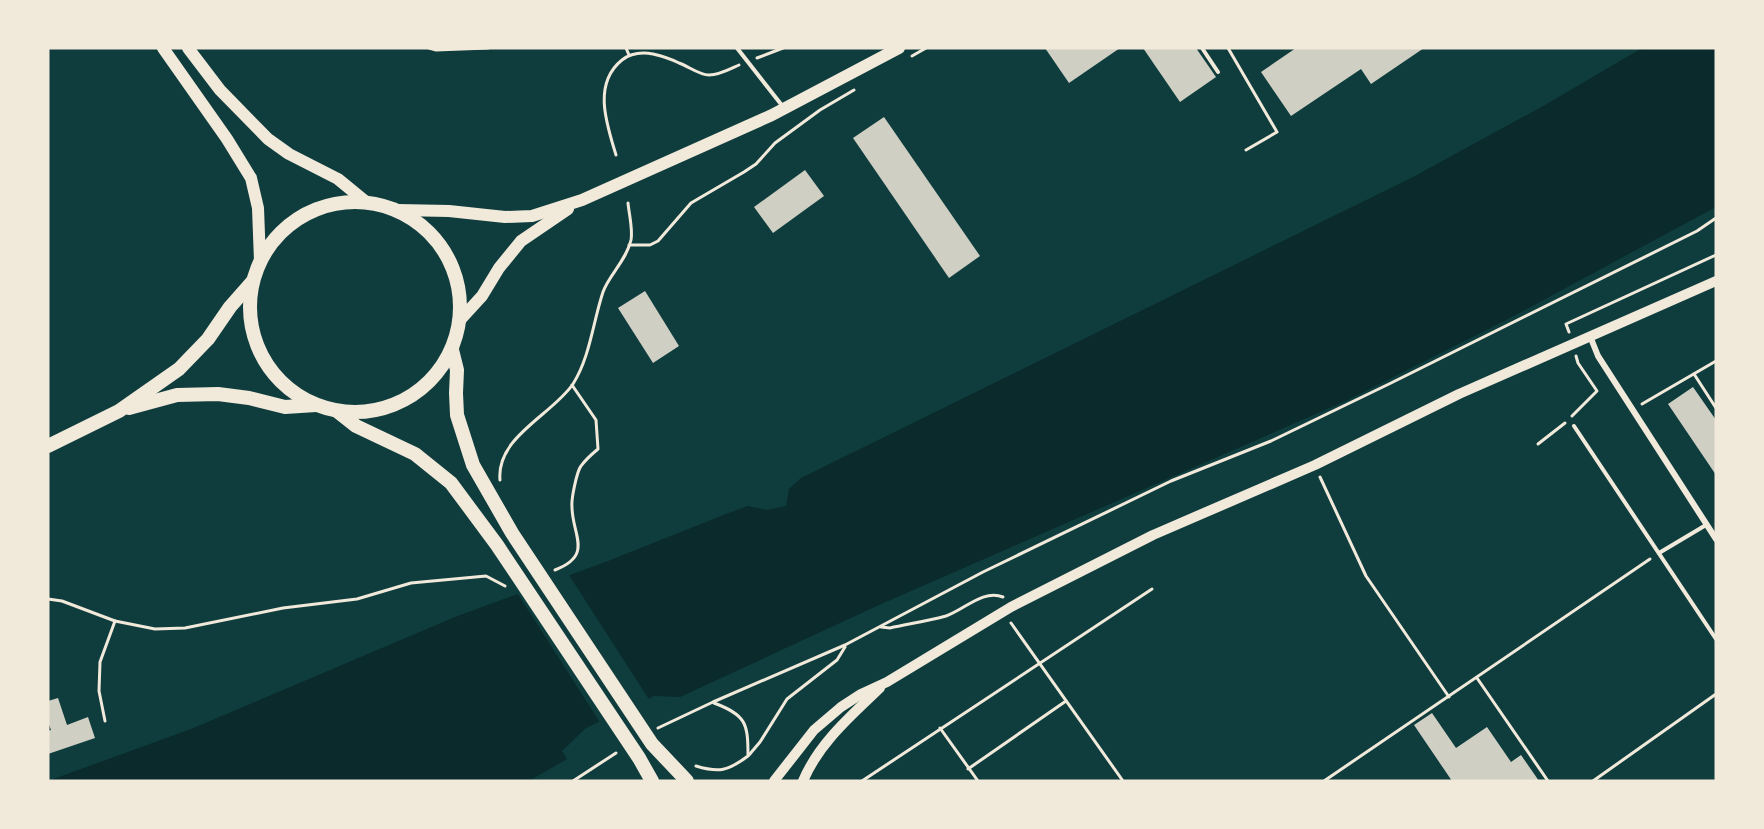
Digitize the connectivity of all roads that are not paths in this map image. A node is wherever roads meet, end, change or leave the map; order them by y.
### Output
1 (163, 48) edge
2 (188, 48) edge
3 (737, 48) edge
4 (900, 48) edge
5 (1202, 48) edge
6 (1218, 72) dead end
7 (784, 108) junction
8 (582, 200) junction
9 (366, 202) junction
10 (398, 210) junction
11 (260, 261) junction
12 (1716, 281) edge
13 (252, 282) junction
14 (460, 320) junction
15 (1589, 336) junction
16 (452, 350) junction
17 (316, 405) junction
18 (119, 411) junction
19 (336, 411) junction
20 (1574, 426) dead end
21 (48, 446) edge
22 (1706, 525) junction
23 (1716, 539) edge
24 (1659, 553) junction
25 (1716, 639) edge
26 (887, 682) junction
27 (652, 781) edge
28 (687, 781) edge
29 (774, 781) edge
30 (802, 781) edge

1 - 11 main road
2 - 9 main road
3 - 7 lane
4 - 7 main road
5 - 6 lane
7 - 8 main road
8 - 10 main road
8 - 14 main road
9 - 10 main road
9 - 11 main road
10 - 14 main road
11 - 13 main road
12 - 15 street
13 - 17 main road
13 - 18 main road
14 - 16 main road
15 - 22 street
15 - 26 street
16 - 19 main road
16 - 28 main road
17 - 18 main road
17 - 19 main road
18 - 21 main road
19 - 27 main road
20 - 24 lane
22 - 23 street
22 - 24 lane
24 - 25 lane
26 - 29 street
26 - 30 street

